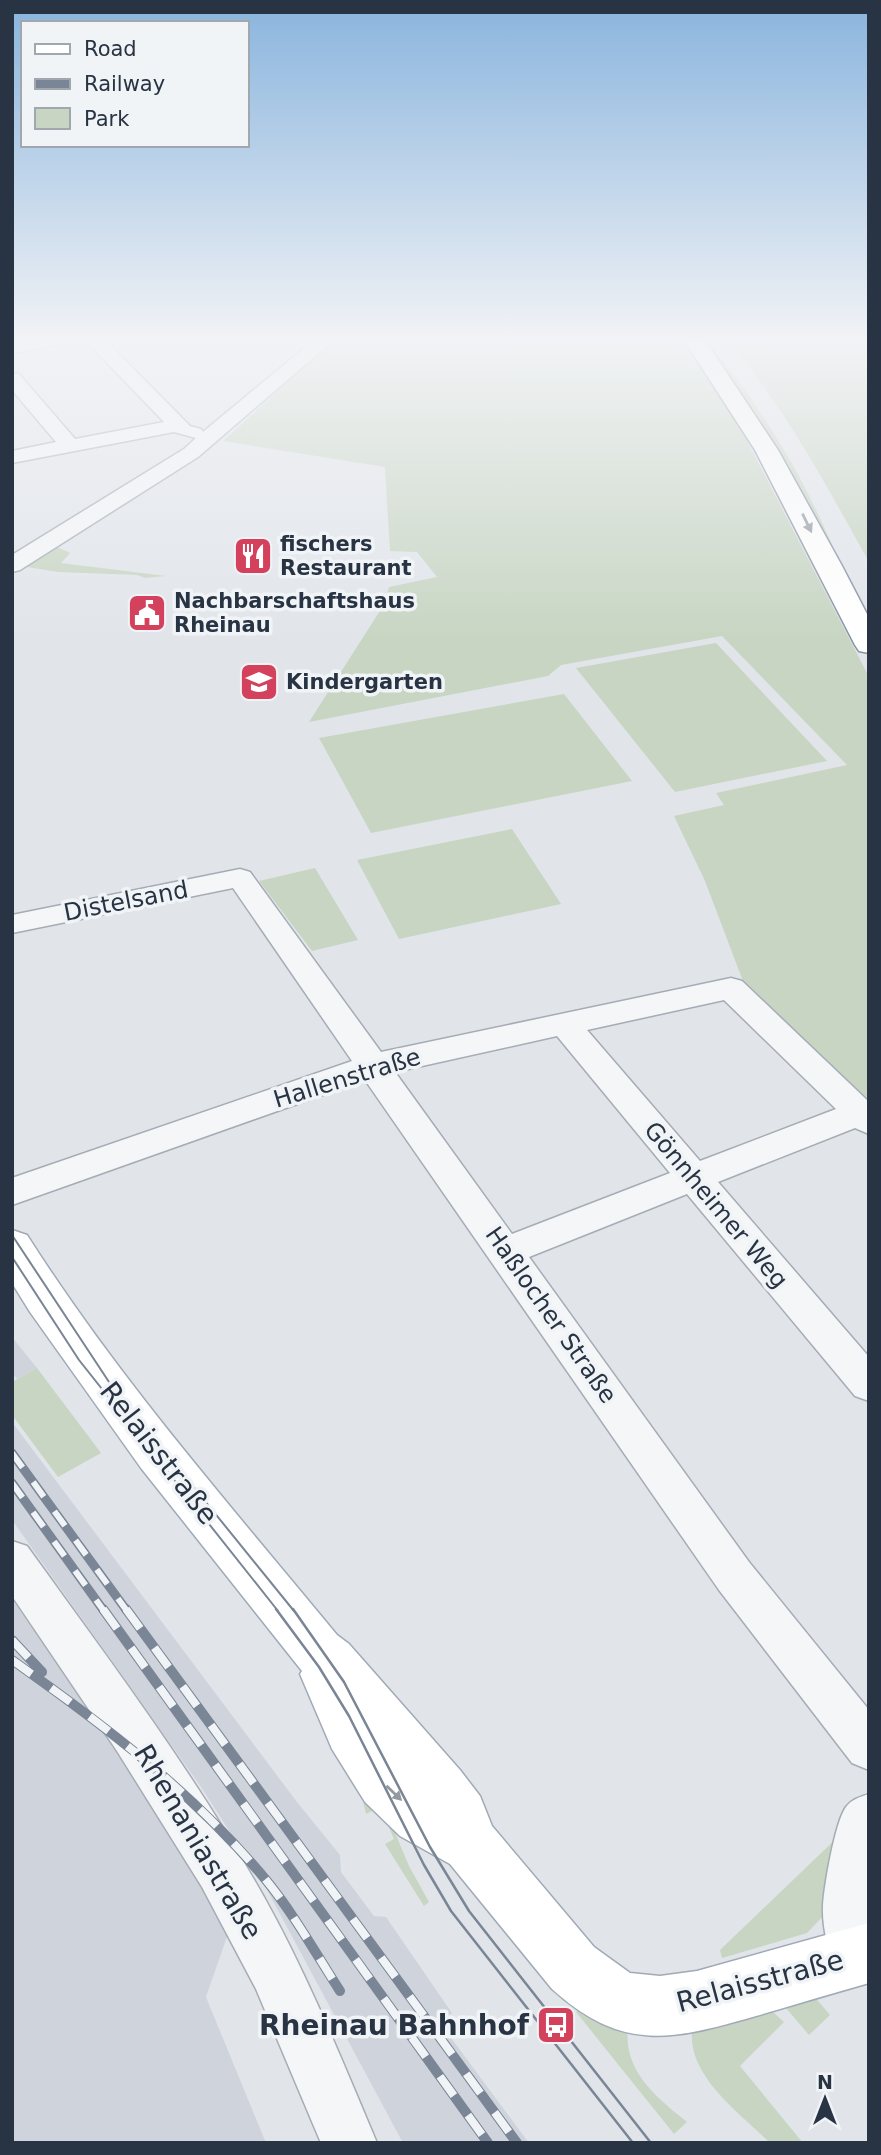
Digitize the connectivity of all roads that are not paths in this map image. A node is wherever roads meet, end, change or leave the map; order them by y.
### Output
1 (65, 441) edge
2 (98, 441) edge
3 (208, 441) edge
4 (762, 441) edge
5 (784, 441) edge
6 (70, 446) junction
7 (12, 457) edge
8 (12, 544) edge
9 (34, 552) junction
10 (12, 565) edge
11 (869, 594) edge
12 (869, 645) edge
13 (240, 878) joint
14 (12, 924) edge
15 (564, 1024) junction
16 (373, 1065) junction
17 (865, 1118) edge
18 (694, 1178) junction
19 (12, 1192) edge
20 (12, 1246) edge
21 (505, 1251) junction
22 (869, 1385) edge
23 (12, 1560) edge
24 (869, 1747) edge
25 (869, 1818) edge
26 (862, 1954) edge
27 (349, 2143) edge

1 - 6 street
2 - 6 street
3 - 9 street
4 -> 12 main road
5 - 11 main road
6 - 7 street
8 - 9 street
9 - 10 street
13 - 14 street, Distelsand
13 - 16 street, Haßlocher Straße
15 - 16 street, Hallenstraße
15 - 17 street, Hallenstraße
15 - 18 street, Gönnheimer Weg
16 - 19 street, Hallenstraße
16 - 21 street, Haßlocher Straße
17 - 18 street
18 - 21 street
18 - 22 street, Gönnheimer Weg
20 - 26 main road, Relaisstraße
21 - 24 street, Haßlocher Straße
23 - 27 street, Rhenaniastraße
25 - 26 street

